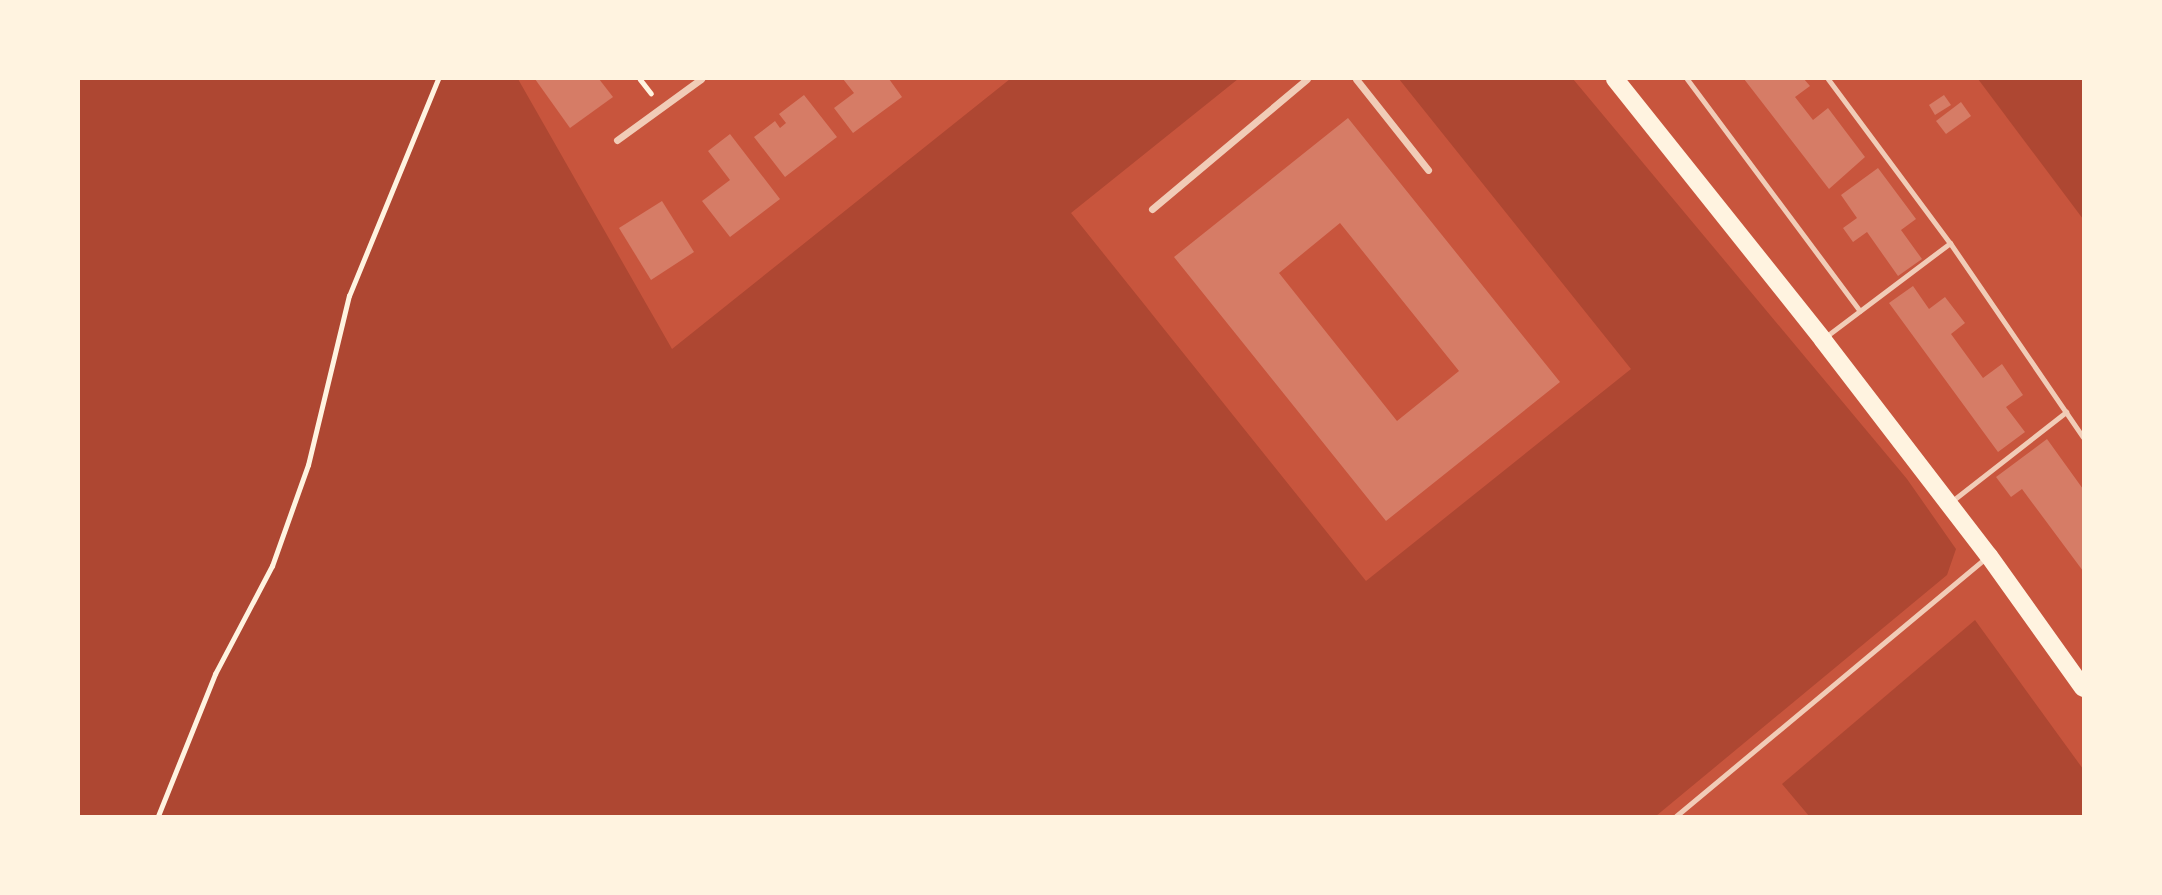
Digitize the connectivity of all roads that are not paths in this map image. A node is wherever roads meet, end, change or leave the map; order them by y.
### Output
1 (701, 79) edge
2 (1307, 79) edge
3 (1356, 79) edge
4 (1615, 79) edge
5 (1687, 79) edge
6 (1828, 79) edge
7 (617, 140) dead end
8 (1428, 170) dead end
9 (1152, 209) dead end
10 (1950, 243) junction
11 (1860, 311) junction
12 (1822, 340) junction
13 (2066, 412) junction
14 (2083, 437) edge
15 (1948, 504) junction
16 (1989, 556) junction
17 (2083, 688) edge
18 (1676, 816) edge

1 - 7 street
2 - 9 street
3 - 8 street
4 - 12 main road
5 - 11 lane
6 - 10 lane
10 - 11 lane
10 - 13 lane
11 - 12 lane
12 - 15 main road
13 - 14 lane
13 - 15 lane
15 - 16 main road
16 - 17 main road
16 - 18 lane

